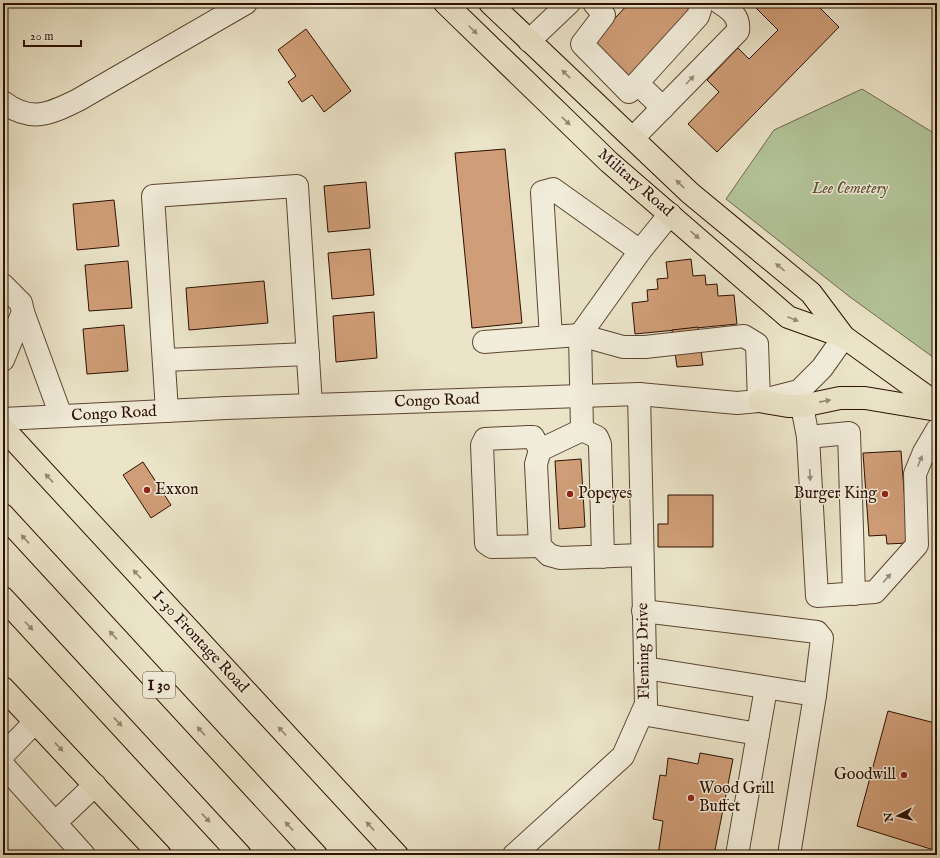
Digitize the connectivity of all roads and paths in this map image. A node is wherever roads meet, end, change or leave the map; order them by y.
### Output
1 (246, 3) edge
2 (445, 3) edge
3 (490, 3) edge
4 (569, 3) edge
5 (594, 3) edge
6 (702, 3) edge
7 (720, 3) edge
8 (529, 41) junction
9 (505, 63) junction
10 (637, 83) junction
11 (3, 102) edge
12 (663, 108) junction
13 (633, 138) junction
14 (670, 214) junction
15 (640, 251) junction
16 (3, 285) edge
17 (23, 312) junction
18 (580, 335) junction
19 (551, 337) junction
20 (844, 337) junction
21 (484, 342) dead end
22 (308, 354) junction
23 (3, 360) edge
24 (164, 360) junction
25 (639, 394) junction
26 (580, 396) junction
27 (800, 399) junction
28 (759, 401) junction
29 (937, 404) edge
30 (311, 405) junction
31 (937, 410) edge
32 (167, 411) junction
33 (61, 416) junction
34 (3, 419) edge
35 (3, 428) edge
36 (937, 430) edge
37 (586, 432) junction
38 (809, 444) junction
39 (542, 449) junction
40 (3, 515) edge
41 (540, 546) junction
42 (642, 555) junction
43 (603, 556) junction
44 (854, 594) junction
45 (3, 598) edge
46 (643, 611) junction
47 (645, 668) junction
48 (3, 688) edge
49 (766, 688) junction
50 (815, 695) junction
51 (642, 714) junction
52 (35, 722) junction
53 (758, 734) junction
54 (3, 755) edge
55 (3, 766) edge
56 (95, 785) junction
57 (55, 823) junction
58 (84, 855) edge
59 (160, 855) edge
60 (240, 855) edge
61 (316, 855) edge
62 (397, 855) edge
63 (514, 855) edge
64 (737, 855) edge
65 (789, 855) edge

1 - 11 street
2 -> 9 main road, Military Road
3 - 8 main road, Military Road
4 - 8 street
5 - 10 street
6 - 10 street
12 -> 7 street
8 - 9 main road
13 -> 8 main road, Military Road
9 -> 14 main road, Military Road
10 - 12 street
12 - 13 street
20 -> 13 main road, Military Road
14 - 15 street
14 -> 20 main road, Military Road
15 - 18 street
15 - 19 street
16 - 17 street
17 - 23 street
17 - 33 street
18 - 19 street
18 - 26 street
18 - 28 street
19 - 21 street
20 - 27 street
20 - 29 main road, Military Road
22 - 24 street
22 - 24 street
22 - 30 street
24 - 32 street
25 - 26 street, Congo Road
25 - 28 street, Congo Road
25 - 42 street, Fleming Drive
26 - 30 street, Congo Road
26 - 37 street
27 - 28 main road
27 -> 31 main road
27 - 38 street
30 - 32 street, Congo Road
32 - 33 street, Congo Road
33 - 34 street, Congo Road
62 -> 35 main road, I-30 Frontage Road
44 -> 36 street
37 - 39 street
37 - 39 street
37 - 43 street
38 -> 44 street
38 - 44 street
39 - 41 street
39 - 41 street
61 -> 40 main road, I 30
41 - 43 street
42 - 43 street
42 - 46 street, Fleming Drive
45 -> 60 main road
46 - 47 street, Fleming Drive
46 - 50 street
47 - 49 street
47 - 51 street, Fleming Drive
48 - 52 main road
49 - 50 street
49 - 53 street
50 - 65 street
51 - 53 street
51 - 63 street, Fleming Drive
52 - 54 street
52 -> 56 main road
53 - 64 street
55 - 57 street
56 - 57 street
56 - 59 main road
57 - 58 street

